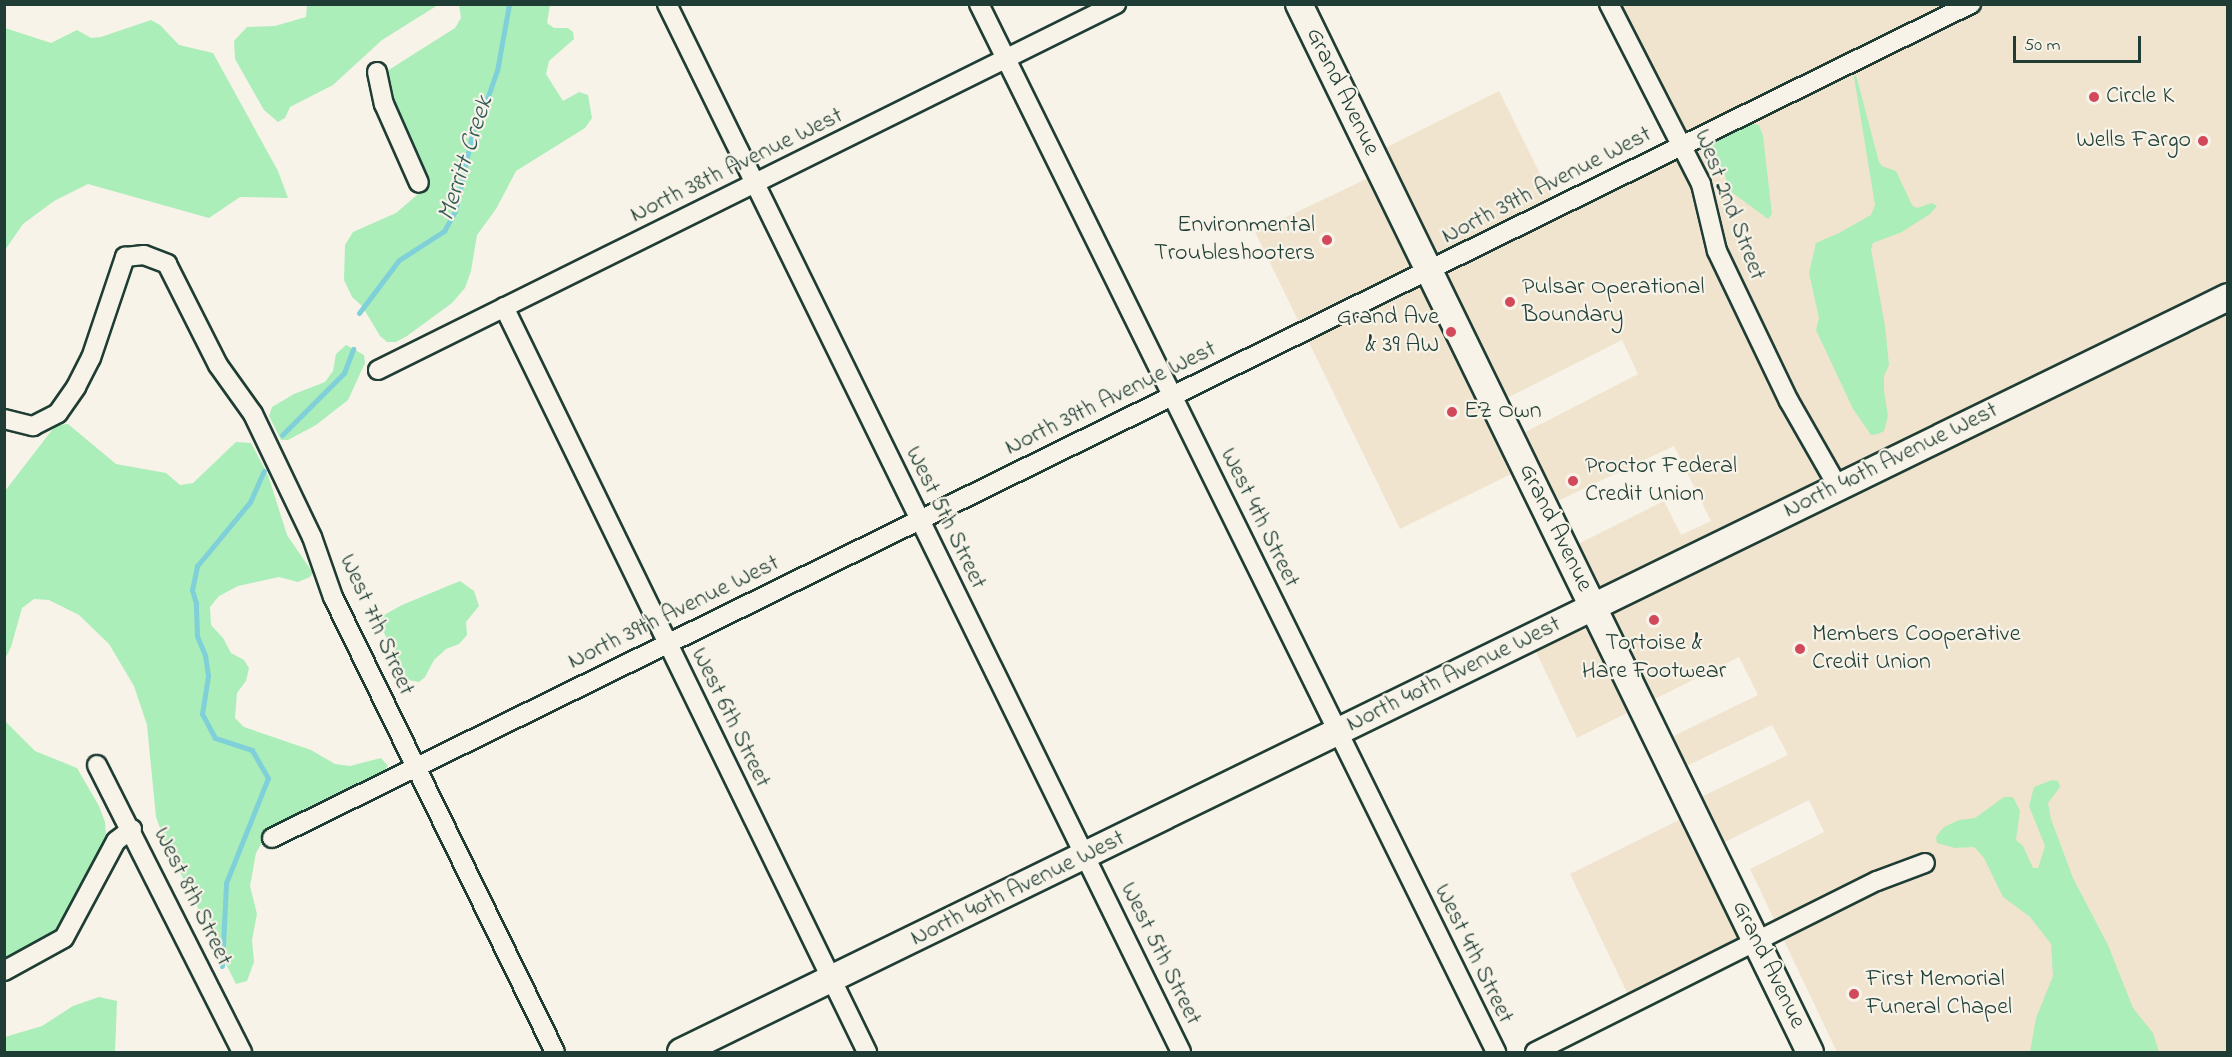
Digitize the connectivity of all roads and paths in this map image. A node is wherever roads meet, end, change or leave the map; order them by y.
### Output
1 (667, 4) edge
2 (979, 4) edge
3 (1116, 4) edge
4 (1299, 4) edge
5 (1610, 4) edge
6 (1971, 4) edge
7 (1006, 59) junction
8 (377, 72) dead end
9 (1682, 145) junction
10 (419, 183) dead end
11 (754, 184) junction
12 (1431, 271) junction
13 (2228, 297) edge
14 (504, 307) junction
15 (378, 370) dead end
16 (1173, 395) junction
17 (4, 419) edge
18 (1838, 487) junction
19 (919, 518) junction
20 (1593, 607) junction
21 (667, 643) junction
22 (1337, 732) junction
23 (98, 765) dead end
24 (415, 767) junction
25 (132, 829) junction
26 (272, 838) dead end
27 (1085, 856) junction
28 (1925, 863) dead end
29 (1756, 942) junction
30 (4, 972) edge
31 (832, 979) junction
32 (242, 1053) edge
33 (555, 1053) edge
34 (681, 1053) edge
35 (867, 1053) edge
36 (1181, 1053) edge
37 (1496, 1053) edge
38 (1535, 1053) edge
39 (1810, 1053) edge

1 - 11 street, West 5th Street
2 - 7 street, West 4th Street
3 - 7 street, North 38th Avenue West
4 - 12 street, Grand Avenue
5 - 9 street, West 2nd Street
6 - 9 street, North 39th Avenue West
7 - 11 street, North 38th Avenue West
7 - 16 street, West 4th Street
8 - 10 street
9 - 12 street, North 39th Avenue West
9 - 18 street, West 2nd Street
11 - 14 street, North 38th Avenue West
11 - 19 street, West 5th Street
12 - 16 street, North 39th Avenue West
12 - 20 street, Grand Avenue
13 - 18 street, North 40th Avenue West
14 - 15 street, North 38th Avenue West
14 - 21 street, West 6th Street
16 - 19 street, North 39th Avenue West
16 - 22 street, West 4th Street
17 - 24 street, West 7th Street
18 - 20 street, North 40th Avenue West
19 - 21 street, North 39th Avenue West
19 - 27 street, West 5th Street
20 - 22 street, North 40th Avenue West
20 - 29 street, Grand Avenue
21 - 24 street, North 39th Avenue West
21 - 31 street, West 6th Street
22 - 27 street, North 40th Avenue West
22 - 37 street, West 4th Street
23 - 25 street, West 8th Street
24 - 26 street, North 39th Avenue West
24 - 33 street, West 7th Street
25 - 30 street
25 - 32 street, West 8th Street
27 - 31 street, North 40th Avenue West
27 - 36 street, West 5th Street
28 - 29 street
29 - 38 street
29 - 39 street, Grand Avenue
31 - 34 street, North 40th Avenue West
31 - 35 street, West 6th Street

